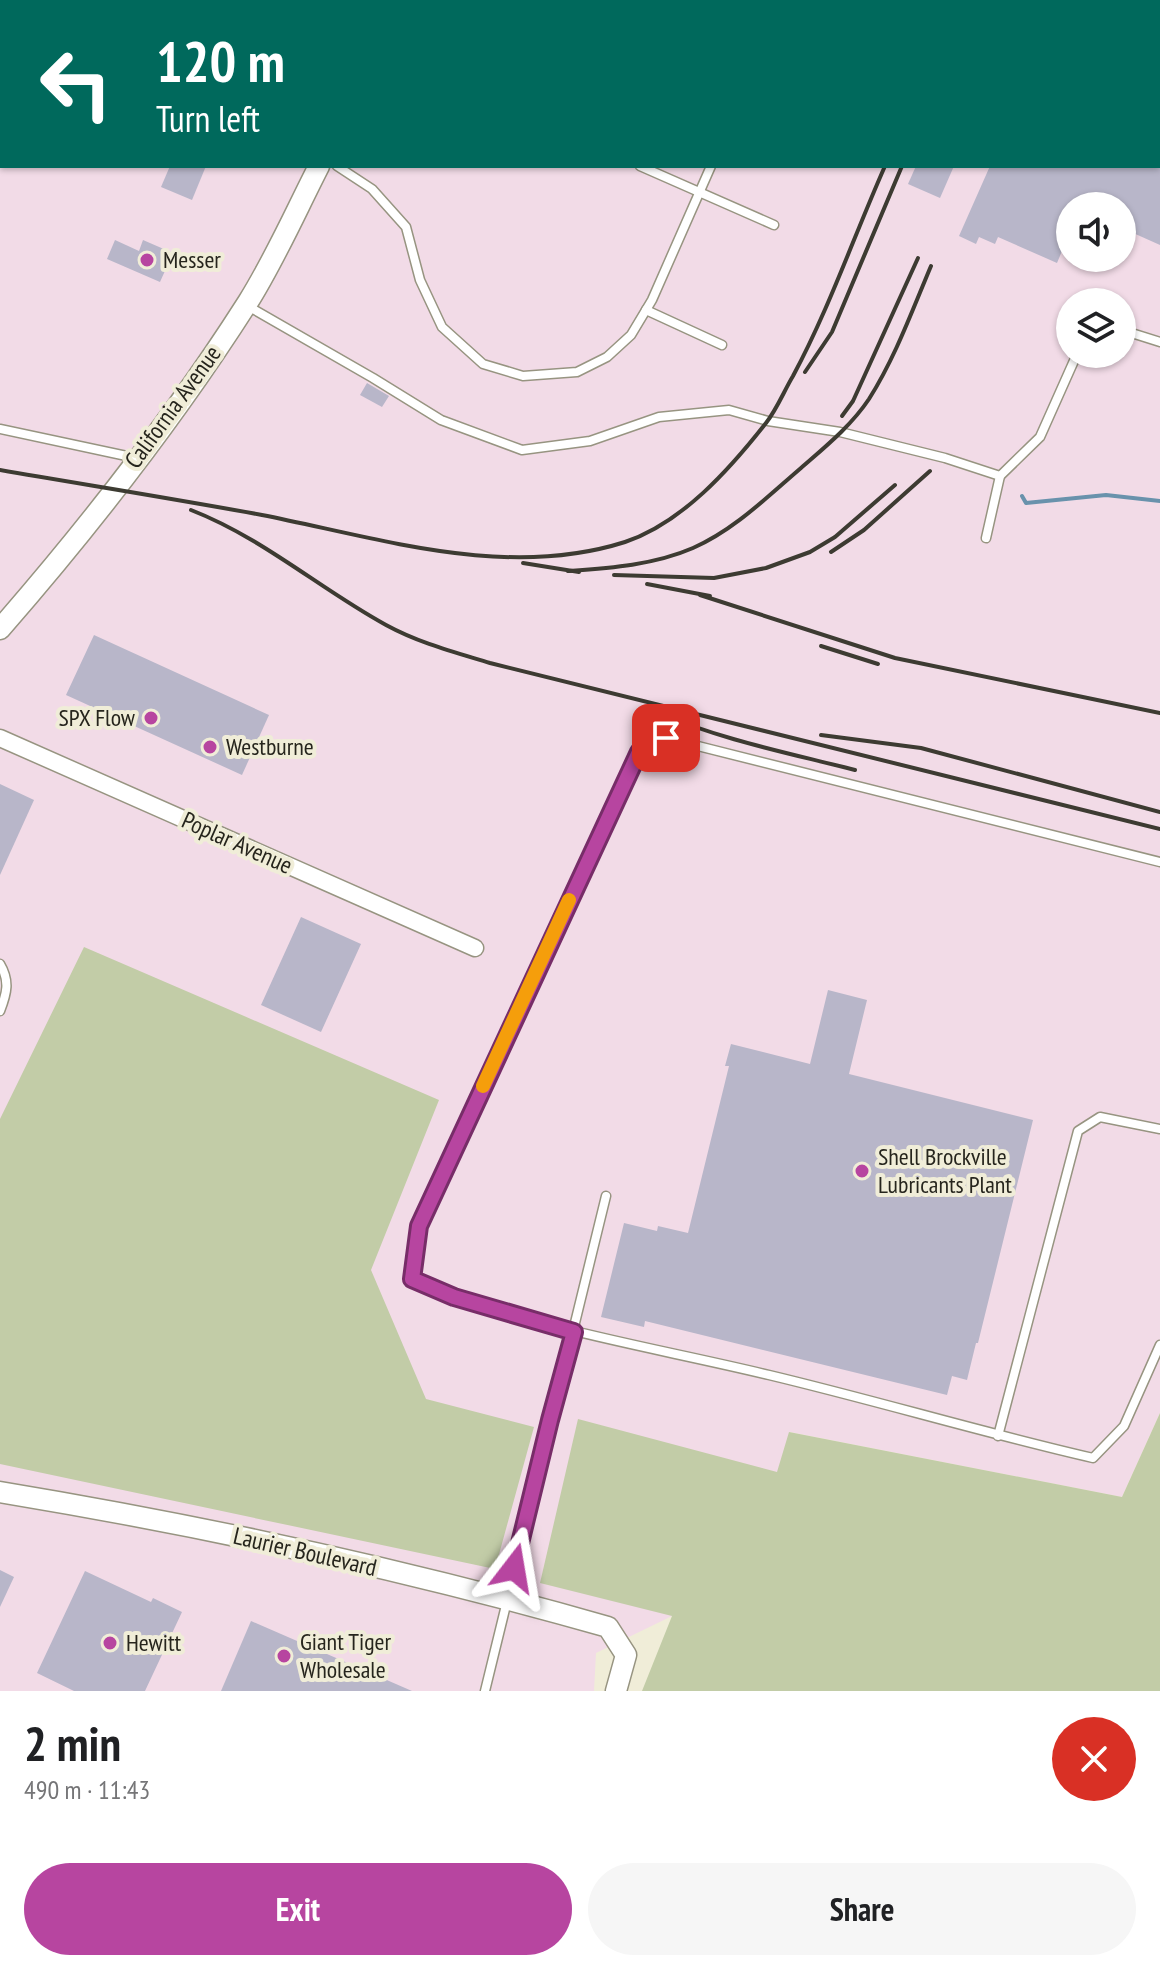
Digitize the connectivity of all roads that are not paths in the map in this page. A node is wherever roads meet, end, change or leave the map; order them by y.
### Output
1 (318, 168) edge
2 (340, 168) edge
3 (645, 168) edge
4 (710, 168) edge
5 (700, 192) junction
6 (774, 225) dead end
7 (246, 305) junction
8 (646, 310) junction
9 (1136, 334) edge
10 (1160, 342) edge
11 (722, 345) dead end
12 (1071, 368) edge
13 (0, 429) edge
14 (137, 458) junction
15 (1000, 476) junction
16 (986, 538) dead end
17 (0, 629) edge
18 (0, 738) edge
19 (1160, 862) edge
20 (475, 948) dead end
21 (0, 964) edge
22 (0, 1011) edge
23 (1160, 1129) edge
24 (606, 1196) dead end
25 (574, 1332) junction
26 (1160, 1345) edge
27 (998, 1436) junction
28 (0, 1492) edge
29 (507, 1598) junction
30 (485, 1691) edge
31 (616, 1691) edge

1 - 7 street, California Avenue
2 - 8 lane
3 - 5 lane
4 - 5 lane
5 - 6 lane
5 - 8 lane
7 - 14 street, California Avenue
7 - 15 lane
8 - 11 lane
9 - 10 lane
12 - 15 lane
13 - 14 lane
14 - 17 street, California Avenue
15 - 16 lane
18 - 20 street, Poplar Avenue
19 - 25 lane
21 - 22 lane
23 - 27 lane
24 - 25 lane
25 - 27 lane
25 - 29 lane
26 - 27 lane
28 - 29 street, Laurier Boulevard
29 - 30 lane
29 - 31 street, Laurier Boulevard

